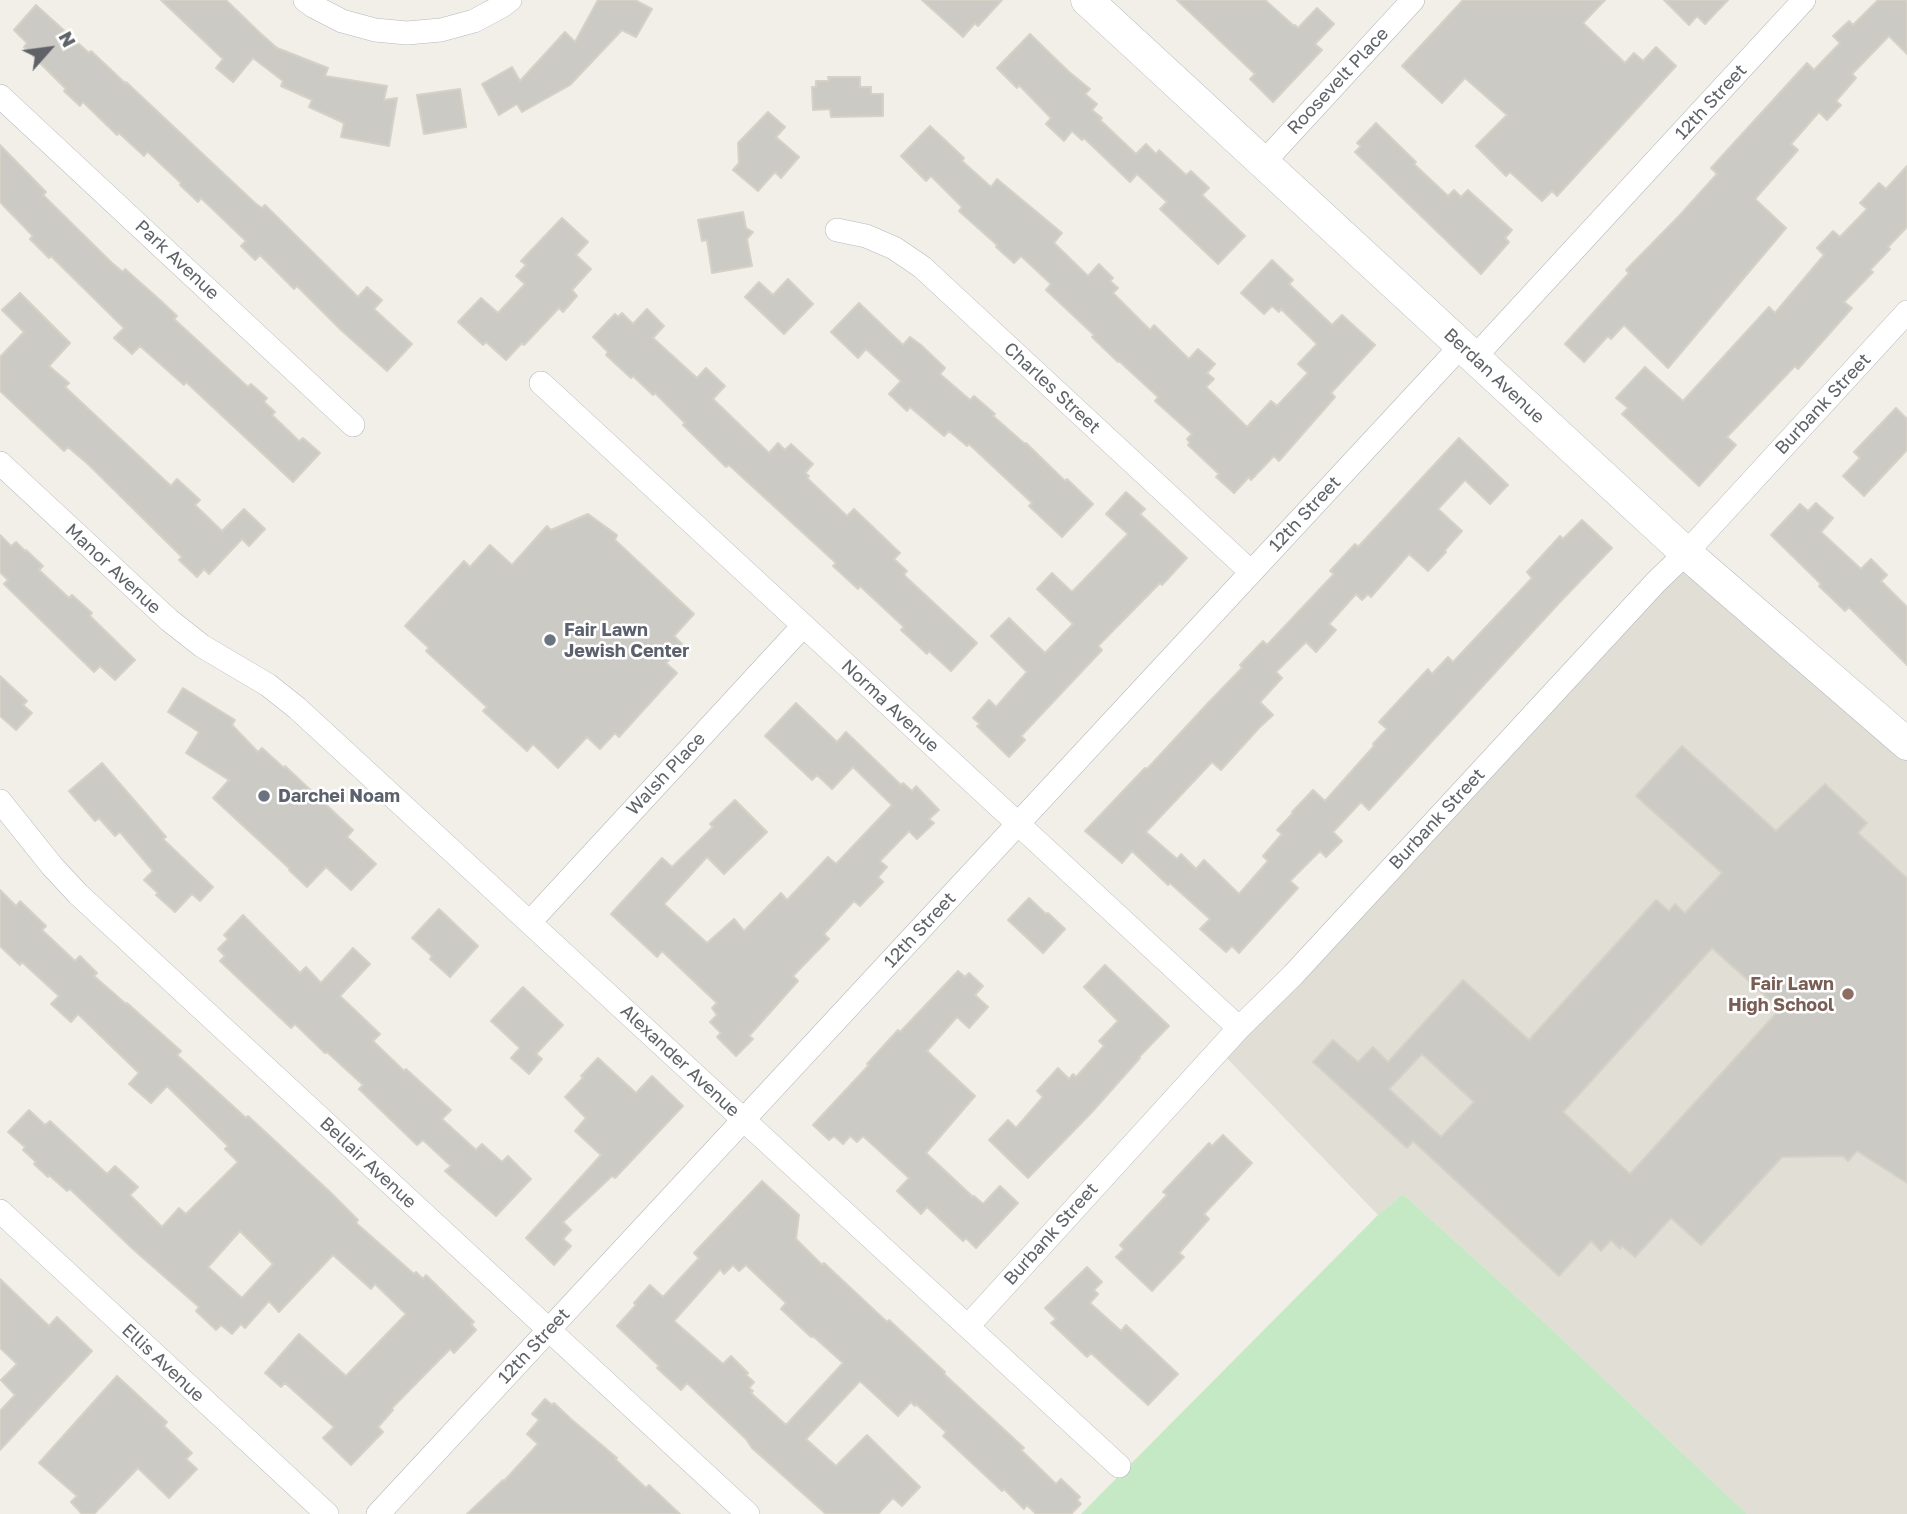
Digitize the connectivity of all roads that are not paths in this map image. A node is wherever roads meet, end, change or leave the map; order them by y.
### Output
1 (306, 0) edge
2 (510, 0) edge
3 (1087, 0) edge
4 (1413, 0) edge
5 (1804, 0) edge
6 (0, 96) edge
7 (1263, 163) junction
8 (837, 230) dead end
9 (1907, 312) edge
10 (1468, 352) junction
11 (541, 383) dead end
12 (353, 425) dead end
13 (0, 463) edge
14 (1686, 553) junction
15 (1251, 572) junction
16 (803, 626) junction
17 (234, 665) joint
18 (1905, 739) edge
19 (2, 808) edge
20 (1017, 824) junction
21 (530, 922) junction
22 (1239, 1028) junction
23 (744, 1119) junction
24 (0, 1211) edge
25 (968, 1326) junction
26 (548, 1330) junction
27 (1119, 1466) dead end
28 (327, 1514) edge
29 (378, 1514) edge
30 (748, 1514) edge

1 - 2 street
3 - 7 street, Berdan Avenue
4 - 7 street, Roosevelt Place
5 - 10 street, 12th Street
6 - 12 street, Park Avenue
7 - 10 street, Berdan Avenue
8 - 15 street, Charles Street
9 - 14 street, Burbank Street
10 - 14 street, Berdan Avenue
10 - 15 street, 12th Street
11 - 16 street, Norma Avenue
13 - 17 street, Manor Avenue
14 - 18 street, Berdan Avenue
14 - 22 street, Burbank Street
15 - 20 street, 12th Street
16 - 20 street, Norma Avenue
16 - 21 street, Walsh Place
17 - 21 street, Alexander Avenue
19 - 26 street, Bellair Avenue
20 - 22 street, Norma Avenue
20 - 23 street, 12th Street
21 - 23 street, Alexander Avenue
22 - 25 street, Burbank Street
23 - 25 street, Alexander Avenue
23 - 26 street, 12th Street
24 - 28 street, Ellis Avenue
25 - 27 street, Alexander Avenue
26 - 29 street, 12th Street
26 - 30 street, Bellair Avenue

